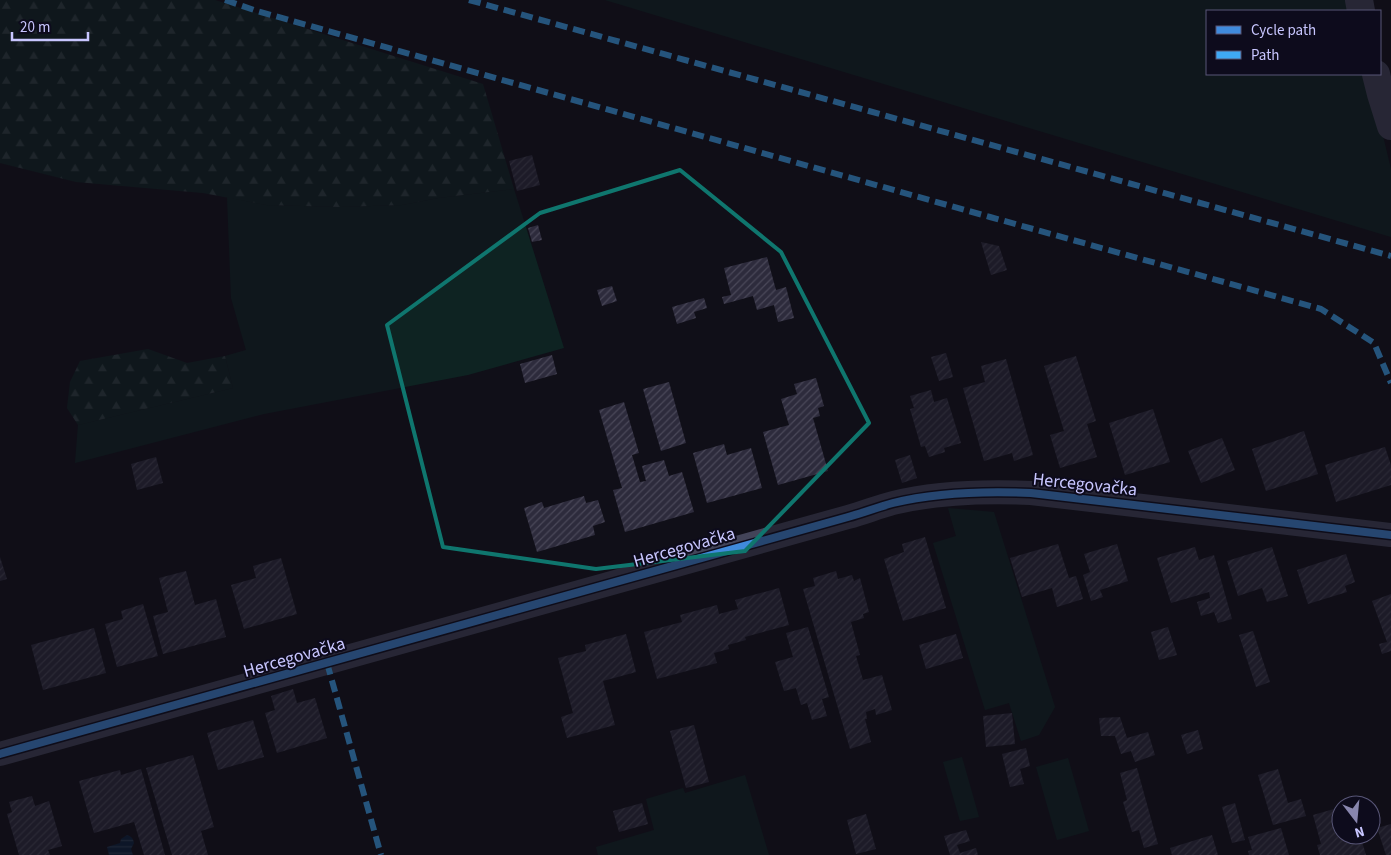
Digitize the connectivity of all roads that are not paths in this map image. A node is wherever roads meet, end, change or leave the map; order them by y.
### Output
1 (1376, 75) edge
2 (1391, 126) edge
3 (1391, 535) edge
4 (0, 754) edge

1 - 2 street
3 - 4 street, Hercegovačka

